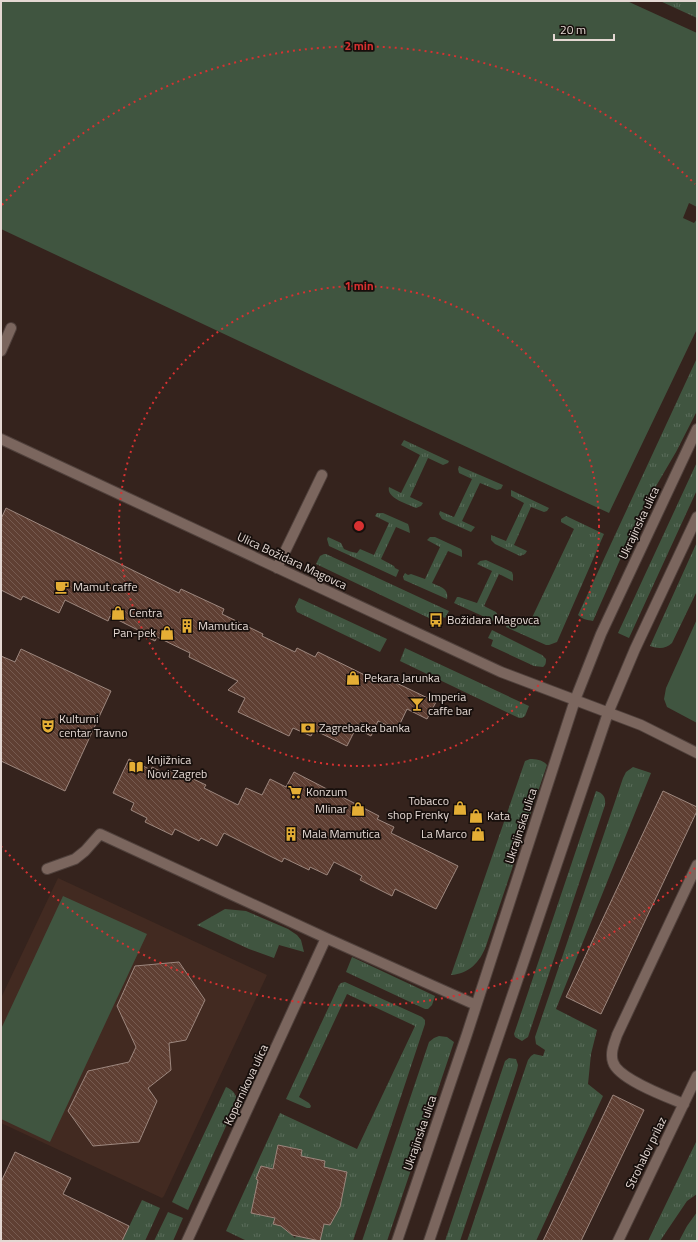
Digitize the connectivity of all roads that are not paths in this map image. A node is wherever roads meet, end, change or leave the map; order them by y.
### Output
1 (11, 328) dead end
2 (1, 351) edge
3 (697, 429) edge
4 (1, 440) edge
5 (322, 475) dead end
6 (697, 517) edge
7 (277, 568) junction
8 (575, 700) junction
9 (608, 713) junction
10 (697, 753) edge
11 (697, 865) edge
12 (47, 869) dead end
13 (326, 938) junction
14 (476, 1005) junction
15 (697, 1076) edge
16 (684, 1104) junction
17 (187, 1241) edge
18 (397, 1241) edge
19 (429, 1241) edge
20 (618, 1241) edge

1 - 2 street
3 - 8 street, Ukrajinska ulica
4 - 7 street, Ulica Božidara Magovca
5 - 7 street
6 - 9 street
7 - 8 street, Ulica Božidara Magovca
8 - 9 street, Ulica Božidara Magovca
8 - 14 street, Ukrajinska ulica
9 - 10 street, Ulica Božidara Magovca
9 - 19 street
11 - 16 street
12 - 13 street
13 - 14 street
13 - 17 street, Kopernikova ulica
14 - 18 street, Ukrajinska ulica
15 - 16 street, Strohalov prilaz
16 - 20 street, Strohalov prilaz

